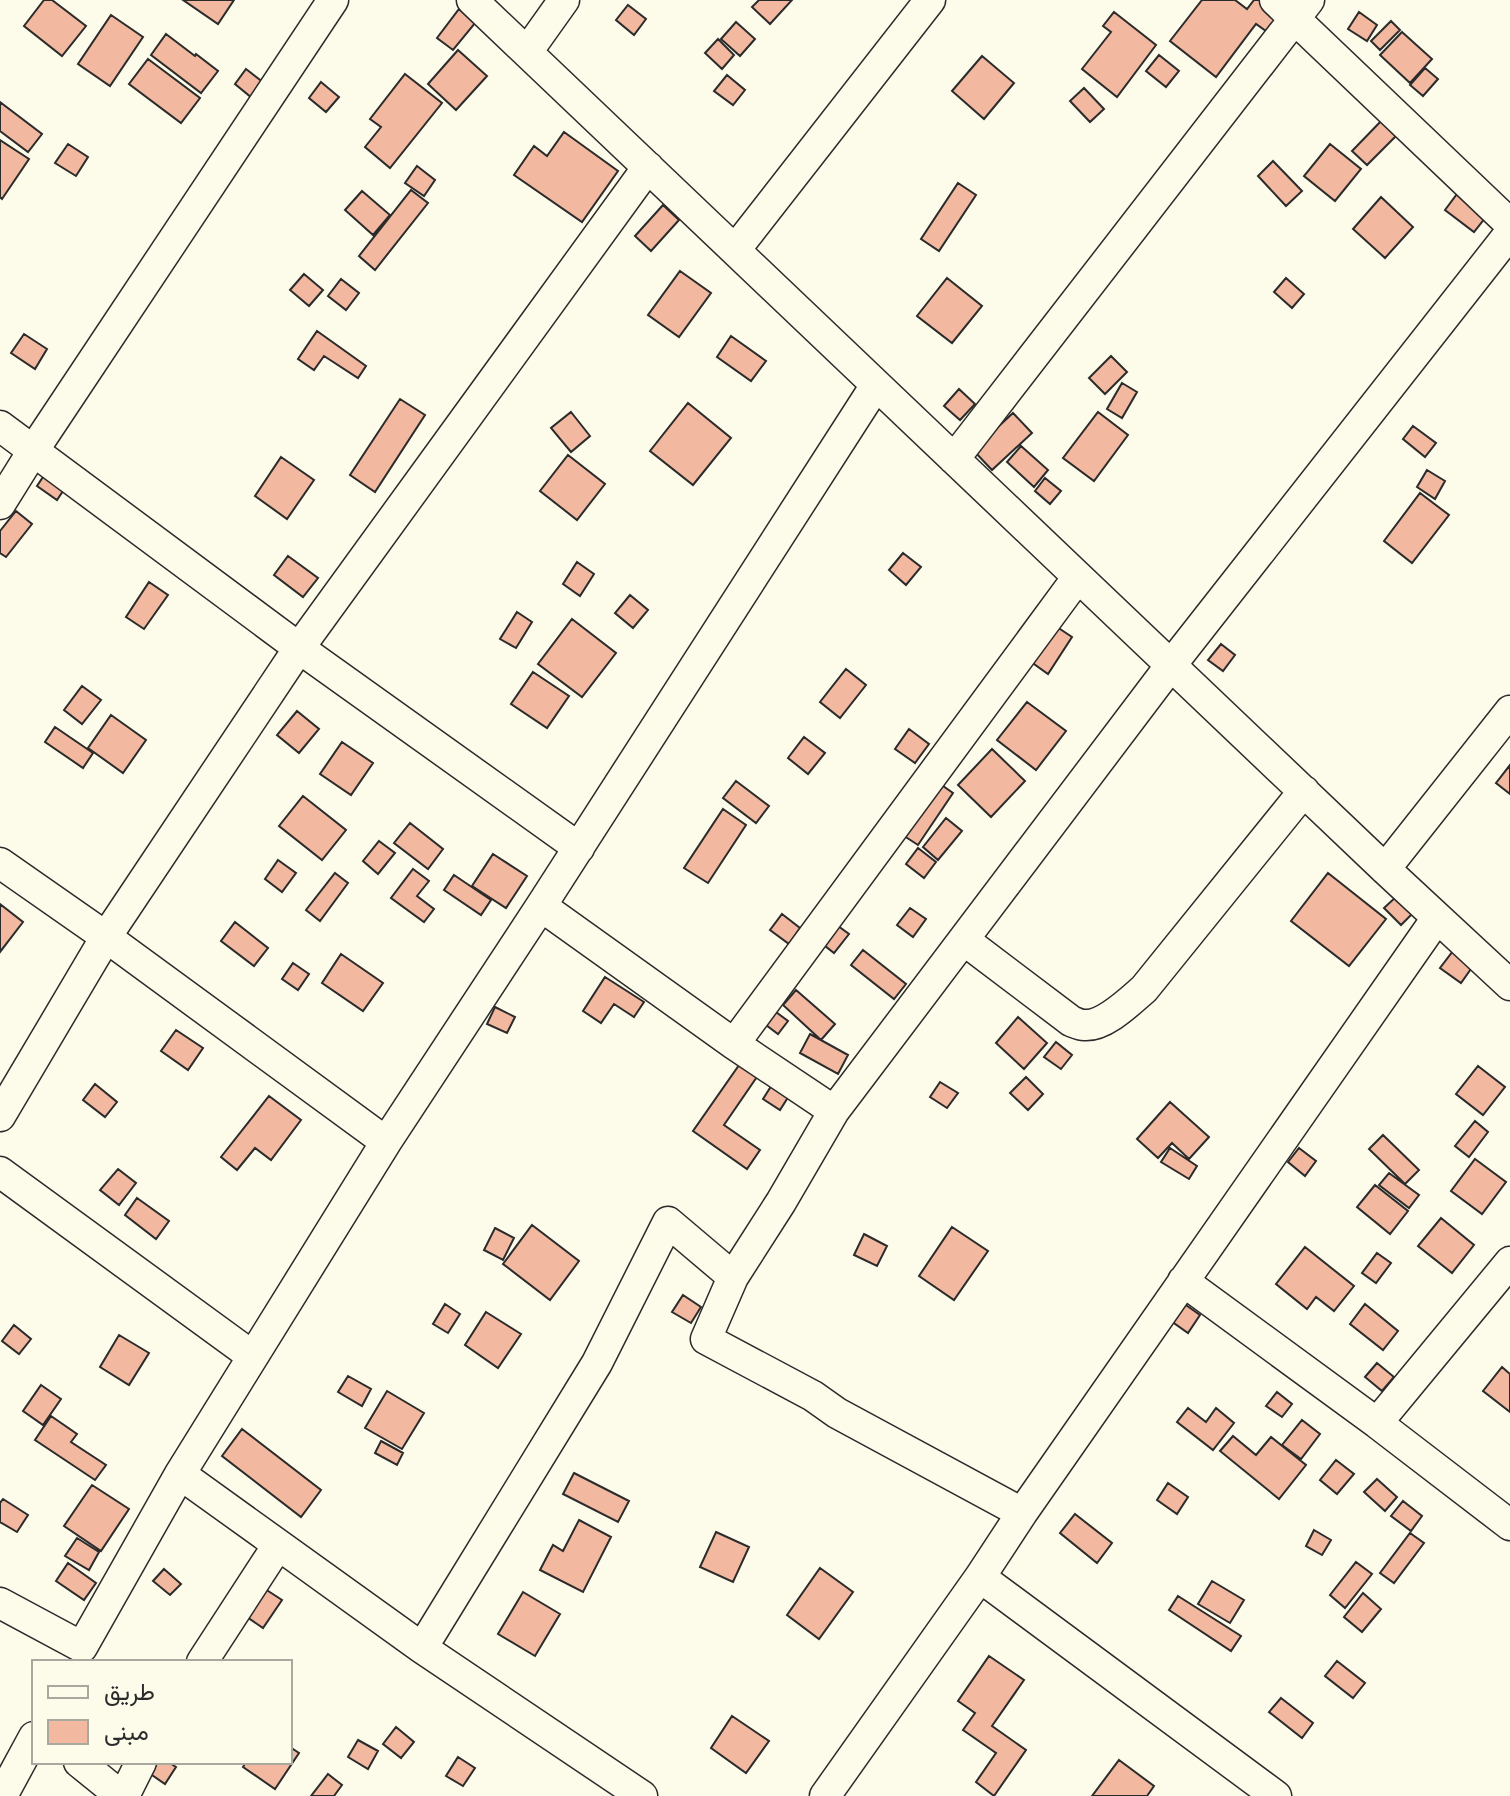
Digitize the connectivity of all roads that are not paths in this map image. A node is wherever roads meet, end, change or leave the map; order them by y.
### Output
1 (333, 0) edge
2 (472, 0) edge
3 (564, 0) edge
4 (930, 0) edge
5 (1293, 6) edge
6 (527, 52) junction
7 (648, 167) junction
8 (1510, 224) edge
9 (1510, 233) edge
10 (735, 250) junction
11 (876, 385) junction
12 (0, 426) edge
13 (33, 451) junction
14 (954, 459) junction
15 (0, 504) edge
16 (1078, 577) junction
17 (299, 648) junction
18 (1171, 665) junction
19 (1510, 711) edge
20 (1304, 791) junction
21 (579, 848) junction
22 (0, 863) edge
23 (1385, 869) junction
24 (541, 906) junction
25 (1437, 918) junction
26 (106, 937) junction
27 (964, 940) junction
28 (1510, 985) edge
29 (734, 1044) junction
30 (834, 1111) junction
31 (0, 1116) edge
32 (386, 1142) junction
33 (0, 1172) edge
34 (1510, 1262) edge
35 (733, 1277) junction
36 (1183, 1281) junction
37 (252, 1356) junction
38 (1377, 1423) junction
39 (180, 1474) junction
40 (1022, 1513) junction
41 (1510, 1525) edge
42 (278, 1545) junction
43 (980, 1577) junction
44 (0, 1603) edge
45 (422, 1648) junction
46 (78, 1655) edge
47 (203, 1660) edge
48 (32, 1741) edge
49 (82, 1764) edge
50 (140, 1764) edge
51 (2, 1796) edge
52 (122, 1796) edge
53 (642, 1796) edge
54 (825, 1796) edge
55 (1276, 1796) edge

1 - 13 street
2 - 6 street
3 - 6 street
4 - 10 street
5 - 8 street
5 - 14 street
6 - 7 street
7 - 10 street
7 - 17 street
9 - 18 street
10 - 11 street
11 - 14 street
11 - 21 street
12 - 13 street
13 - 15 street
13 - 17 street
14 - 16 street
16 - 18 street
16 - 29 street
17 - 21 street
17 - 26 street
18 - 20 street
18 - 27 street
19 - 23 street
20 - 23 street
20 - 27 street
21 - 24 street
22 - 26 street
23 - 25 street
24 - 29 street
24 - 32 street
25 - 28 street
25 - 36 street
26 - 31 street
26 - 32 street
27 - 30 street
29 - 30 street
30 - 35 street
32 - 37 street
33 - 37 street
34 - 38 street
35 - 40 street
35 - 45 street
36 - 38 street
36 - 40 street
37 - 39 street
38 - 41 street
39 - 42 street
39 - 46 street
40 - 43 street
42 - 45 street
42 - 47 street
43 - 54 street
43 - 55 street
44 - 46 street
45 - 53 street
48 - 51 street
49 - 52 street
50 - 52 street

